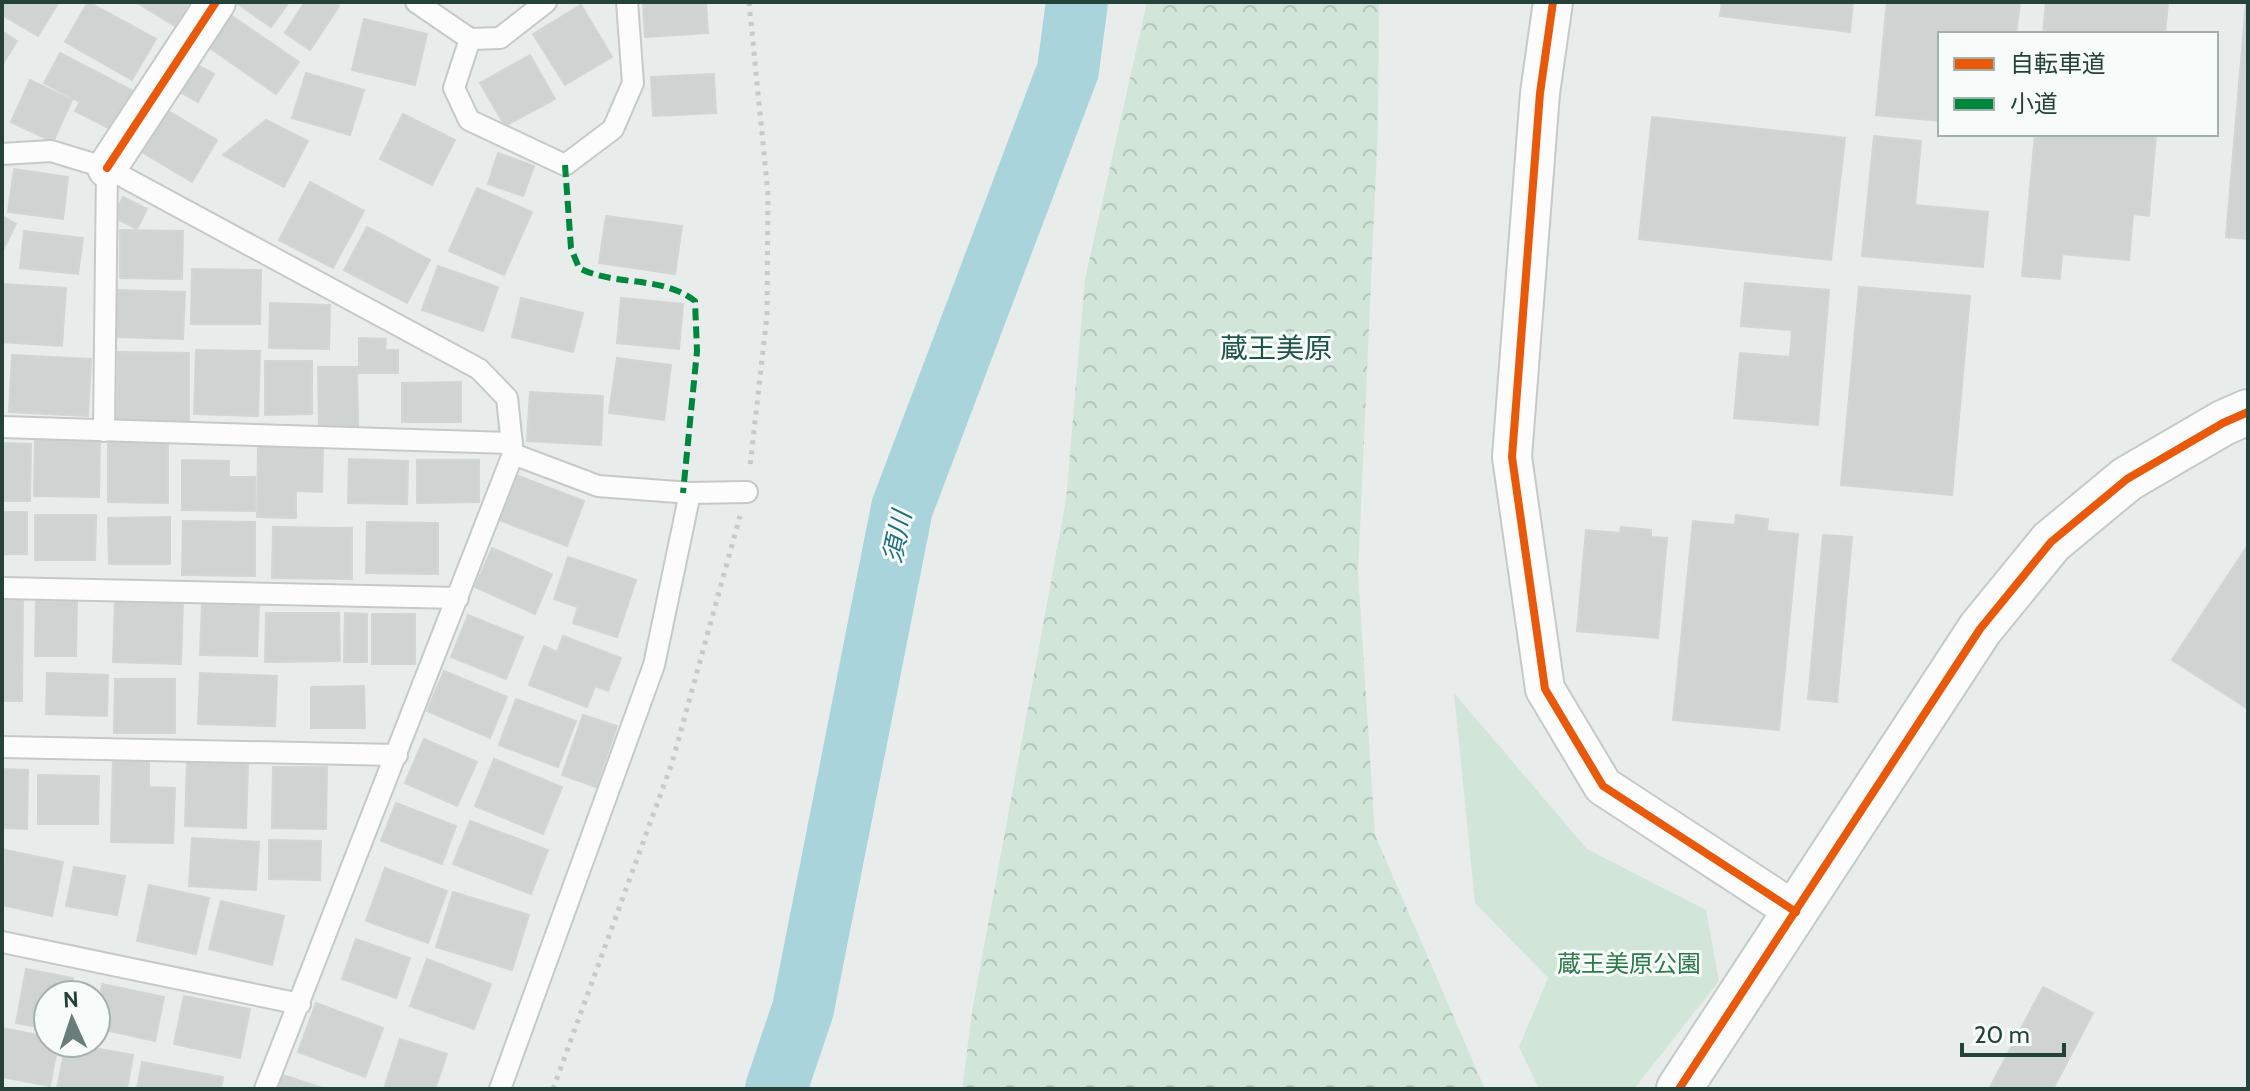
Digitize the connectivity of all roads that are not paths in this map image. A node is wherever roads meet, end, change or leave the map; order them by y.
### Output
1 (216, 2) edge
2 (416, 2) edge
3 (546, 2) edge
4 (627, 2) edge
5 (1553, 2) edge
6 (470, 39) junction
7 (2, 154) edge
8 (107, 168) junction
9 (2248, 412) edge
10 (2, 427) edge
11 (104, 431) junction
12 (512, 449) junction
13 (747, 492) dead end
14 (690, 493) junction
15 (2, 588) edge
16 (458, 598) junction
17 (2, 747) edge
18 (397, 755) junction
19 (1796, 912) junction
20 (2, 942) edge
21 (300, 1004) junction
22 (265, 1089) edge
23 (500, 1089) edge
24 (1679, 1089) edge

1 - 8 street
2 - 6 lane
3 - 6 lane
4 - 6 lane
5 - 19 street
7 - 8 lane
8 - 11 lane
8 - 12 lane
9 - 19 street
10 - 11 lane
11 - 12 lane
12 - 14 lane
12 - 16 lane
13 - 14 lane
14 - 23 lane
15 - 16 lane
16 - 18 lane
17 - 18 lane
18 - 21 lane
19 - 24 street
20 - 21 lane
21 - 22 lane

